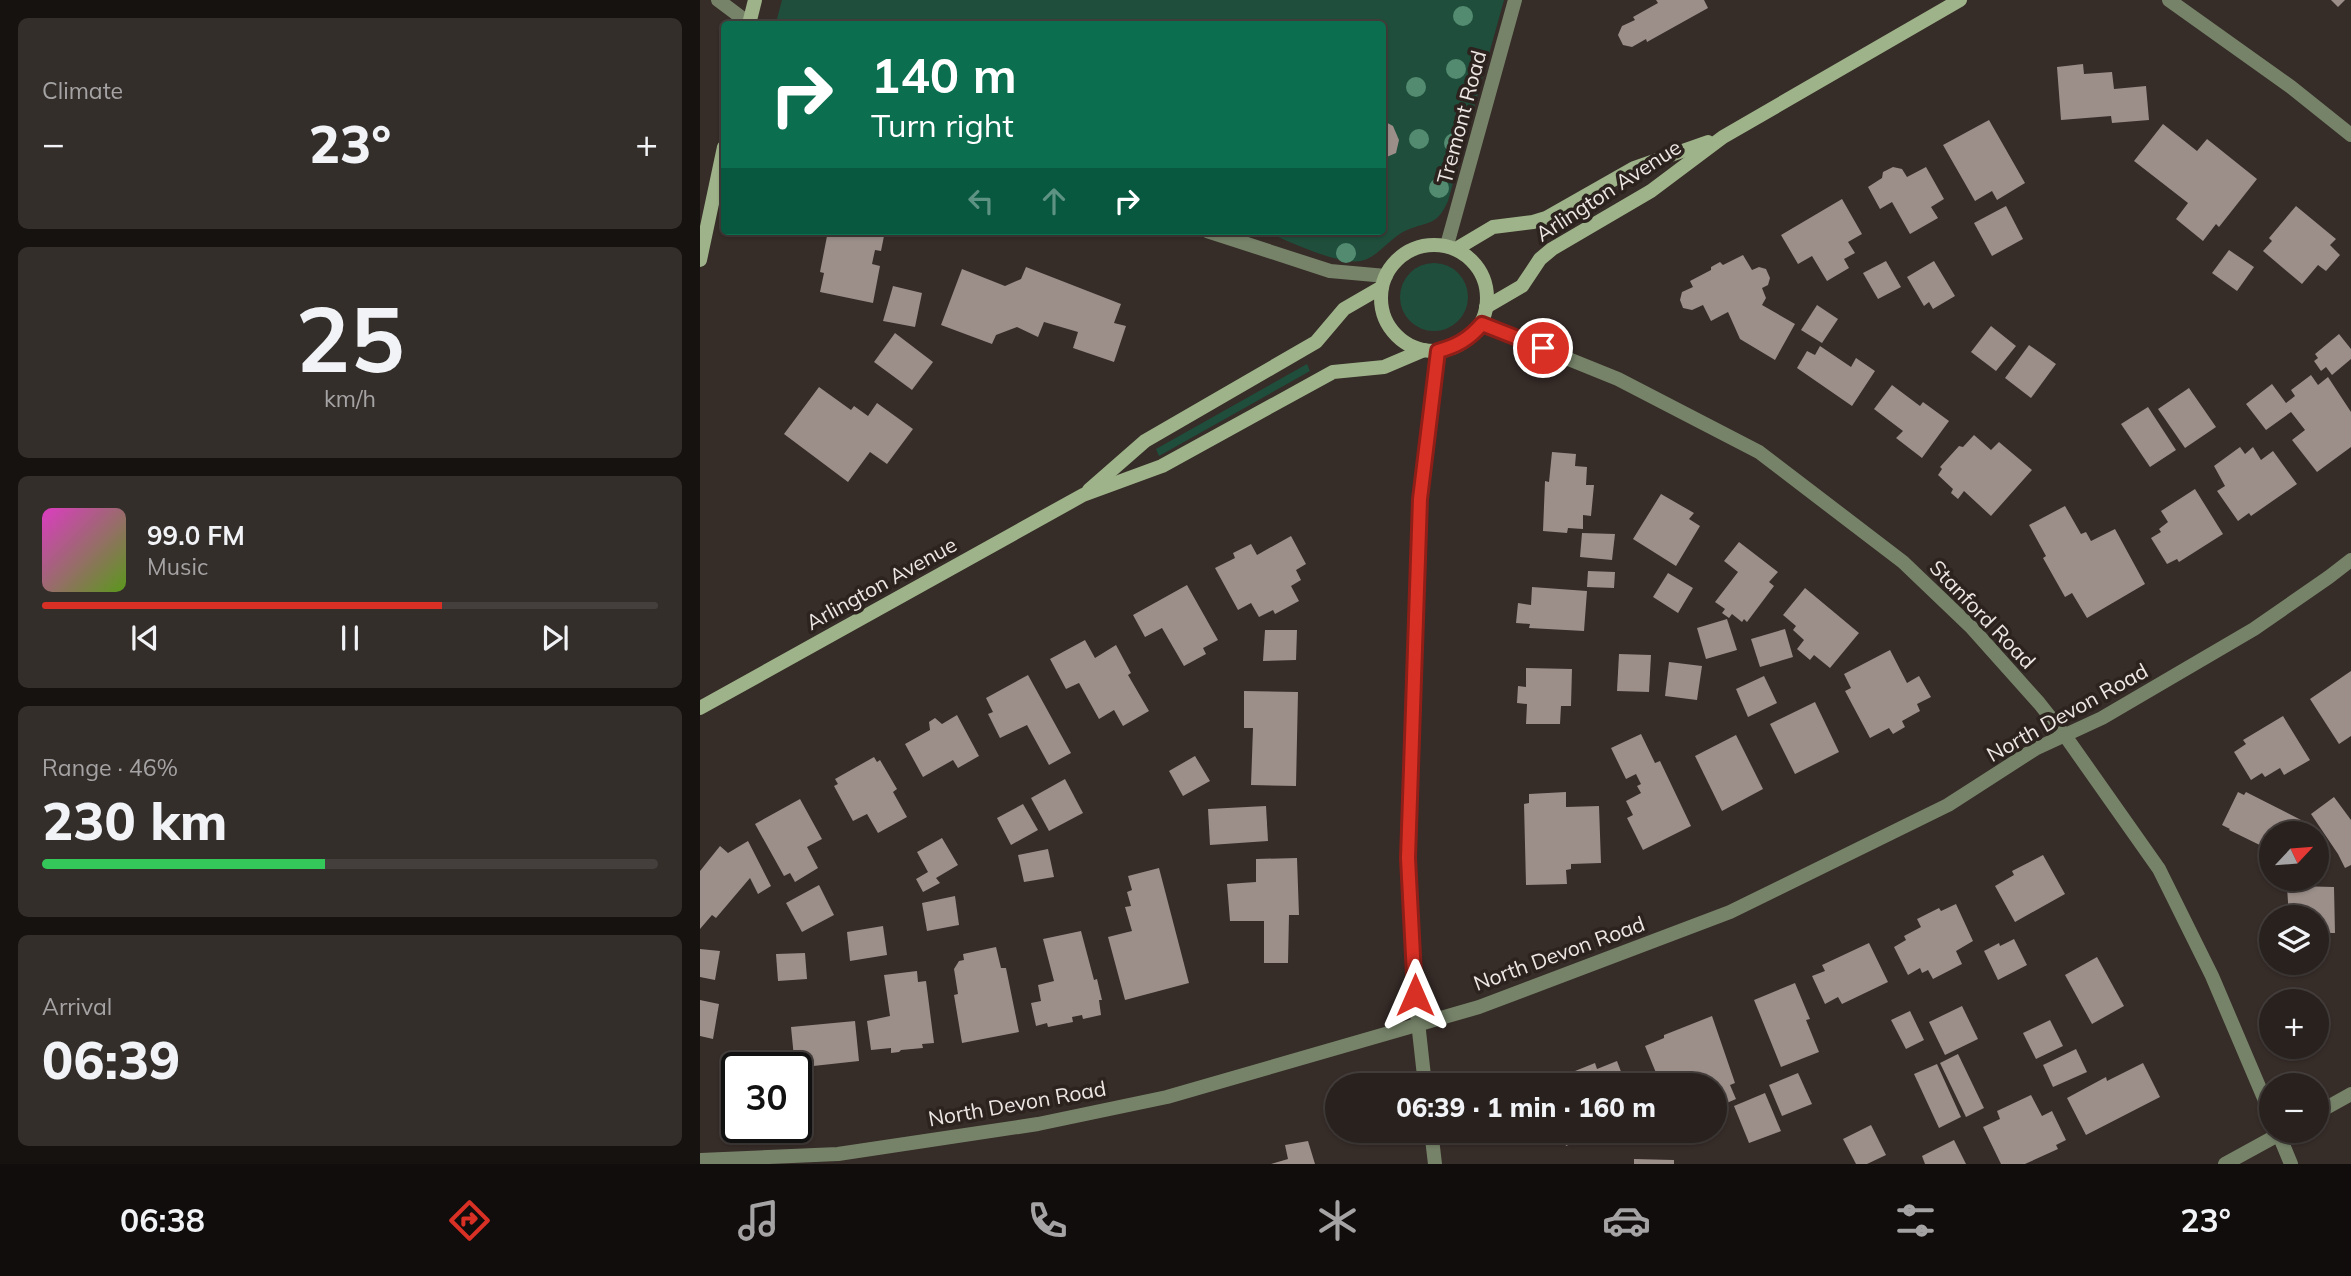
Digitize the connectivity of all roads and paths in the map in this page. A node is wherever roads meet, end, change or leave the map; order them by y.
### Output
1 (718, 0) edge
2 (755, 0) edge
3 (1515, 0) edge
4 (1961, 0) edge
5 (2169, 0) edge
6 (745, 21) edge
7 (750, 21) edge
8 (2351, 135) edge
9 (1723, 137) junction
10 (721, 161) edge
11 (1219, 235) edge
12 (1451, 247) junction
13 (700, 260) edge
14 (1384, 281) junction
15 (1486, 307) junction
16 (1482, 324) junction
17 (1431, 350) junction
18 (1083, 495) junction
19 (2351, 559) edge
20 (700, 708) edge
21 (2066, 737) junction
22 (1418, 1025) junction
23 (1424, 1073) edge
24 (2259, 1086) edge
25 (2351, 1094) edge
26 (2329, 1107) edge
27 (1433, 1143) edge
28 (2262, 1143) edge
29 (2284, 1143) edge
30 (700, 1160) edge
31 (1436, 1164) edge
32 (2225, 1164) edge
33 (2291, 1164) edge

1 - 6 street
2 - 7 street
3 - 12 street, Tremont Road
4 - 9 street, Arlington Avenue
5 - 8 street
9 - 12 street, Arlington Avenue
9 - 15 street, Arlington Avenue
10 - 13 street
11 - 14 street
12 - 14 street
12 - 15 street
14 - 17 street
14 - 18 street, Arlington Avenue
15 - 16 street
16 - 17 street
16 - 21 street, Stanford Road
17 - 18 street, Arlington Avenue
17 - 22 street
18 - 20 street, Arlington Avenue
19 - 21 street, North Devon Road
21 - 22 street, North Devon Road
21 - 24 street, Stanford Road
22 - 23 street
22 - 30 street, North Devon Road
25 - 26 street
27 - 31 street
28 - 32 street
29 - 33 street

